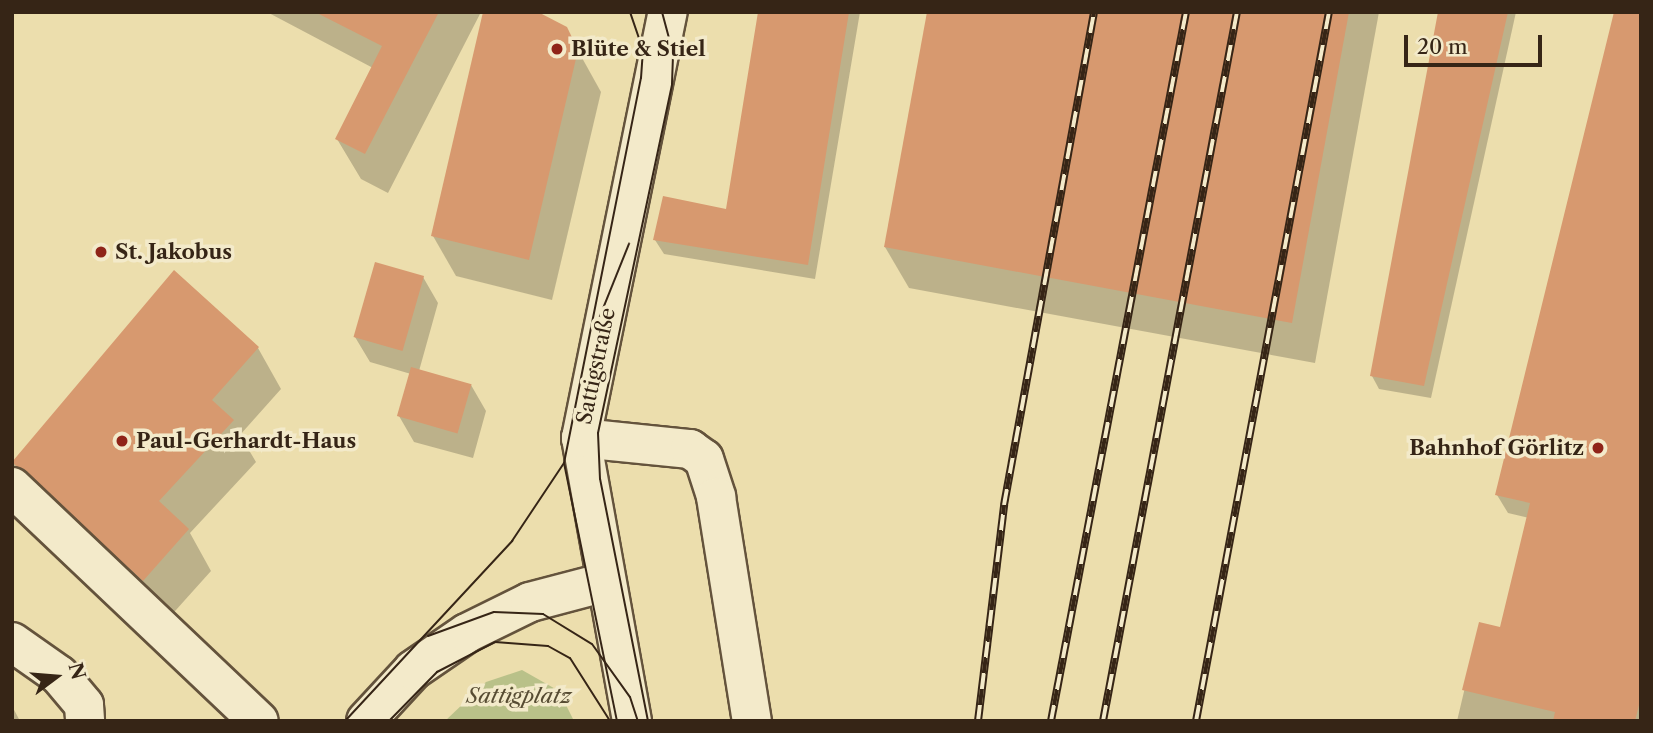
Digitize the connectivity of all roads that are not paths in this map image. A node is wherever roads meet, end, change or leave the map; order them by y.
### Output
1 (668, 12) edge
2 (581, 438) junction
3 (12, 487) edge
4 (606, 582) junction
5 (12, 642) edge
6 (85, 721) edge
7 (259, 721) edge
8 (366, 721) edge
9 (632, 721) edge
10 (752, 721) edge

1 - 2 street, Sattigstraße
2 - 4 street, Sattigstraße
2 - 10 street
3 - 7 street
4 - 8 street
4 - 9 street, Sattigstraße
5 - 6 street

